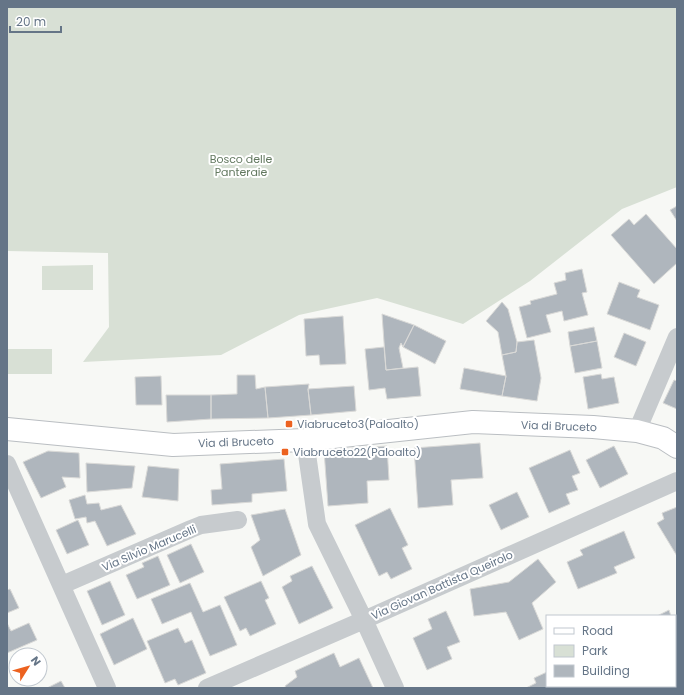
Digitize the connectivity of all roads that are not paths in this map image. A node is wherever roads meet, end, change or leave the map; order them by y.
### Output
1 (675, 346) edge
2 (7, 429) edge
3 (637, 431) junction
4 (305, 440) junction
5 (677, 447) edge
6 (7, 464) edge
7 (677, 481) edge
8 (238, 520) dead end
9 (62, 585) junction
10 (364, 620) junction
11 (107, 688) edge
12 (207, 688) edge
13 (395, 688) edge

1 - 3 street
2 - 4 main road, Via di Bruceto
3 - 4 main road, Via di Bruceto
3 - 5 main road, Via di Bruceto
4 - 10 street
6 - 9 street
7 - 10 street, Via Giovan Battista Queirolo
8 - 9 street, Via Silvio Marucelli
9 - 11 street
10 - 12 street, Via Giovan Battista Queirolo
10 - 13 street

